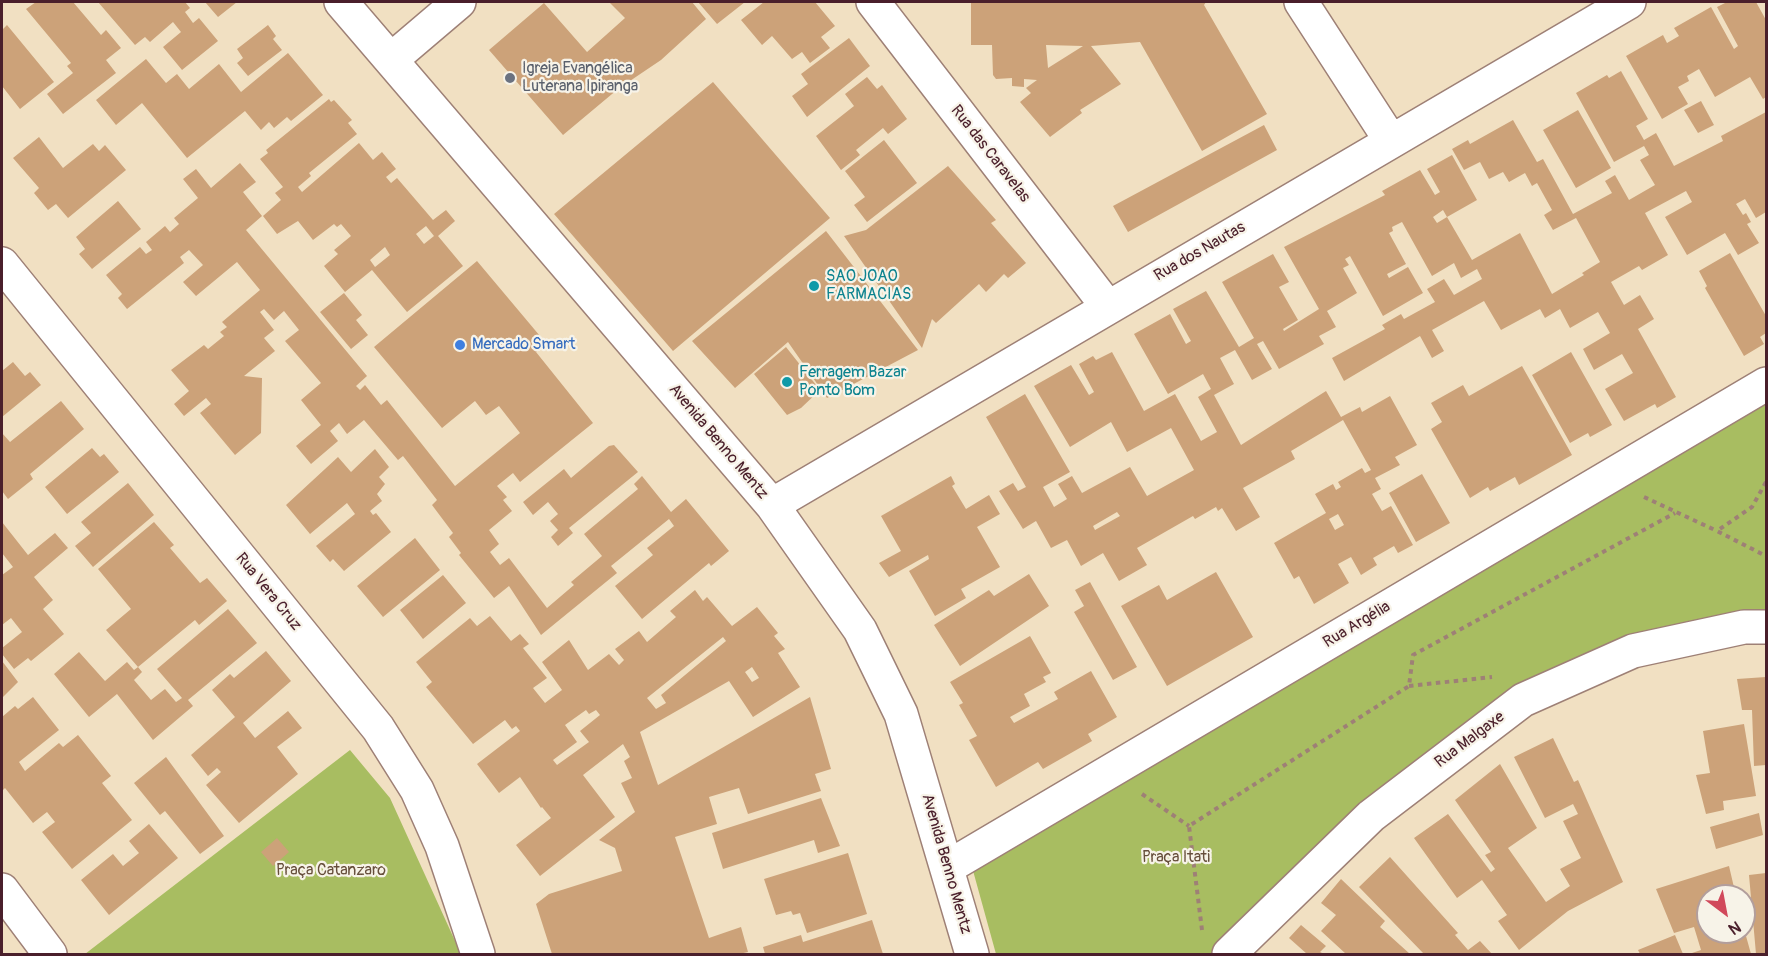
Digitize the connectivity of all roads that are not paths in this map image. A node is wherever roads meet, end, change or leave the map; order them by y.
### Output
1 (341, 2) edge
2 (356, 2) edge
3 (459, 2) edge
4 (873, 2) edge
5 (1301, 2) edge
6 (1629, 2) edge
7 (392, 59) junction
8 (1391, 141) junction
9 (2, 264) edge
10 (1107, 306) junction
11 (1767, 384) edge
12 (772, 505) junction
13 (1767, 627) edge
14 (948, 867) junction
15 (2, 891) edge
16 (1216, 947) edge
17 (50, 954) edge
18 (478, 954) edge
19 (972, 954) edge

1 - 7 street, Avenida Benno Mentz
2 - 7 street
3 - 7 street
4 - 10 street, Rua das Caravelas
5 - 8 street
6 - 8 street, Rua dos Nautas
7 - 12 street, Avenida Benno Mentz
8 - 10 street, Rua dos Nautas
9 - 18 street, Rua Vera Cruz
10 - 12 street, Rua dos Nautas
11 - 14 street, Rua Argélia
12 - 14 street, Avenida Benno Mentz
13 - 16 street, Rua Malgaxe
14 - 19 street, Avenida Benno Mentz
15 - 17 street

